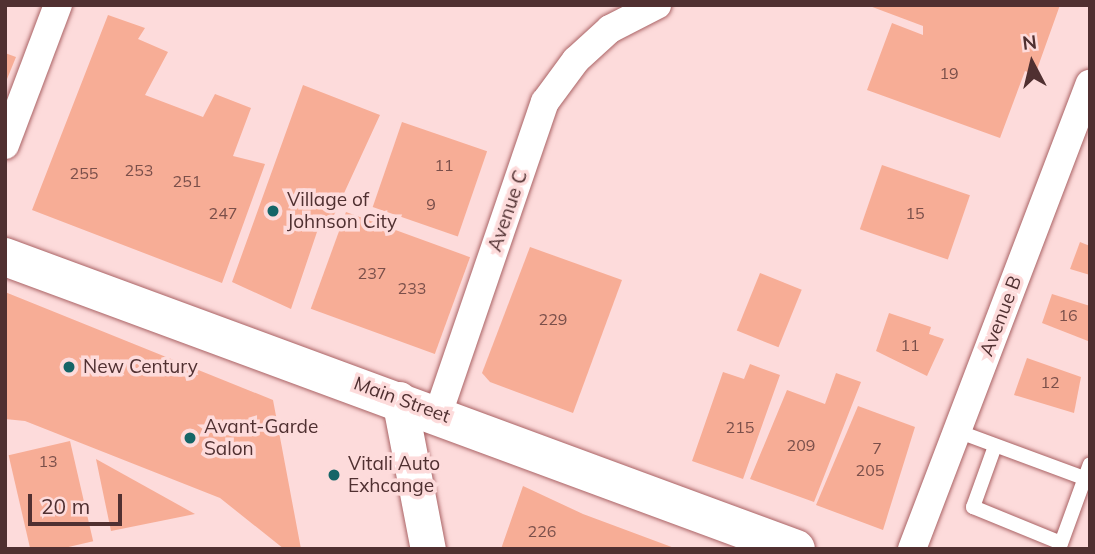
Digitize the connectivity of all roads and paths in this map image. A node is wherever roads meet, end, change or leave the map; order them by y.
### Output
1 (58, 5) edge
2 (657, 5) edge
3 (1090, 84) edge
4 (5, 145) edge
5 (5, 257) edge
6 (399, 399) junction
7 (438, 414) junction
8 (957, 431) junction
9 (995, 446) junction
10 (1087, 471) edge
11 (1060, 546) edge
12 (428, 549) edge
13 (796, 549) edge
14 (912, 549) edge

1 - 4 street
2 - 7 street, Avenue C
3 - 8 street, Avenue B
5 - 6 main road, Main Street
6 - 7 main road, Main Street
6 - 12 street
7 - 13 main road, Main Street
8 - 9 lane
8 - 14 street, Avenue B
9 - 10 lane
9 - 11 lane
10 - 11 lane

